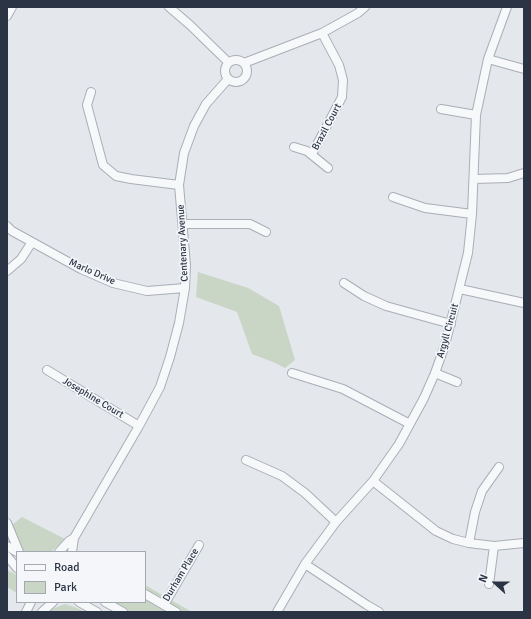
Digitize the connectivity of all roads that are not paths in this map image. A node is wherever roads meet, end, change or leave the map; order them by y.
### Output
1 (12, 7) edge
2 (169, 7) edge
3 (365, 7) edge
4 (507, 7) edge
5 (7, 16) edge
6 (322, 33) junction
7 (488, 59) junction
8 (228, 62) junction
9 (244, 63) junction
10 (524, 69) edge
11 (228, 79) junction
12 (91, 92) dead end
13 (441, 109) dead end
14 (476, 115) junction
15 (294, 147) dead end
16 (312, 154) junction
17 (328, 168) dead end
18 (524, 174) edge
19 (474, 179) junction
20 (179, 185) junction
21 (393, 197) dead end
22 (472, 214) junction
23 (183, 224) junction
24 (7, 226) edge
25 (266, 232) dead end
26 (32, 242) junction
27 (7, 272) edge
28 (344, 283) dead end
29 (185, 288) junction
30 (460, 289) junction
31 (524, 303) edge
32 (451, 324) junction
33 (47, 370) dead end
34 (292, 373) dead end
35 (435, 373) junction
36 (457, 382) dead end
37 (410, 424) junction
38 (139, 426) junction
39 (246, 460) dead end
40 (499, 467) dead end
41 (373, 481) junction
42 (336, 522) junction
43 (7, 523) edge
44 (74, 538) junction
45 (469, 543) junction
46 (524, 543) edge
47 (199, 545) dead end
48 (7, 546) edge
49 (494, 546) junction
50 (16, 551) edge
51 (18, 551) edge
52 (60, 551) edge
53 (72, 551) edge
54 (7, 556) edge
55 (305, 564) junction
56 (7, 566) edge
57 (16, 568) edge
58 (489, 584) dead end
59 (146, 595) edge
60 (30, 603) edge
61 (52, 603) edge
62 (107, 603) edge
63 (164, 605) junction
64 (84, 606) edge
65 (26, 612) edge
66 (42, 612) edge
67 (97, 612) edge
68 (123, 612) edge
69 (176, 612) edge
70 (277, 612) edge
71 (379, 612) edge

1 - 5 street
2 - 8 street
3 - 6 street
4 - 7 street, Argyll Circuit
6 - 9 street
6 - 16 street, Brazil Court
7 - 10 street
7 - 14 street, Argyll Circuit
8 - 9 street
8 - 11 street
9 - 11 street
11 - 20 street, Centenary Avenue
12 - 20 street
13 - 14 street
14 - 19 street, Argyll Circuit
15 - 16 street, Brazil Court
16 - 17 street, Brazil Court
18 - 19 street
19 - 22 street, Argyll Circuit
20 - 23 street, Centenary Avenue
21 - 22 street
22 - 30 street, Argyll Circuit
23 - 25 street
23 - 29 street, Centenary Avenue
24 - 26 street, Marlo Drive
26 - 27 street
26 - 29 street, Marlo Drive
28 - 32 street
29 - 38 street, Centenary Avenue
30 - 31 street
30 - 32 street, Argyll Circuit
32 - 35 street, Argyll Circuit
33 - 38 street, Josephine Court
34 - 37 street
35 - 36 street
35 - 37 street, Argyll Circuit
37 - 41 street, Argyll Circuit
38 - 44 street, Centenary Avenue
39 - 42 street
40 - 45 street
41 - 42 street, Argyll Circuit
41 - 45 street
42 - 55 street, Argyll Circuit
43 - 51 street
44 - 52 street, Centenary Avenue
44 - 53 street, Centenary Avenue
45 - 49 street
46 - 49 street
47 - 63 street, Durham Place
48 - 50 street
49 - 58 street
54 - 57 street
55 - 70 street, Argyll Circuit
55 - 71 street
56 - 57 street
59 - 63 street
60 - 65 street
61 - 66 street
62 - 68 street
63 - 69 street
64 - 67 street

